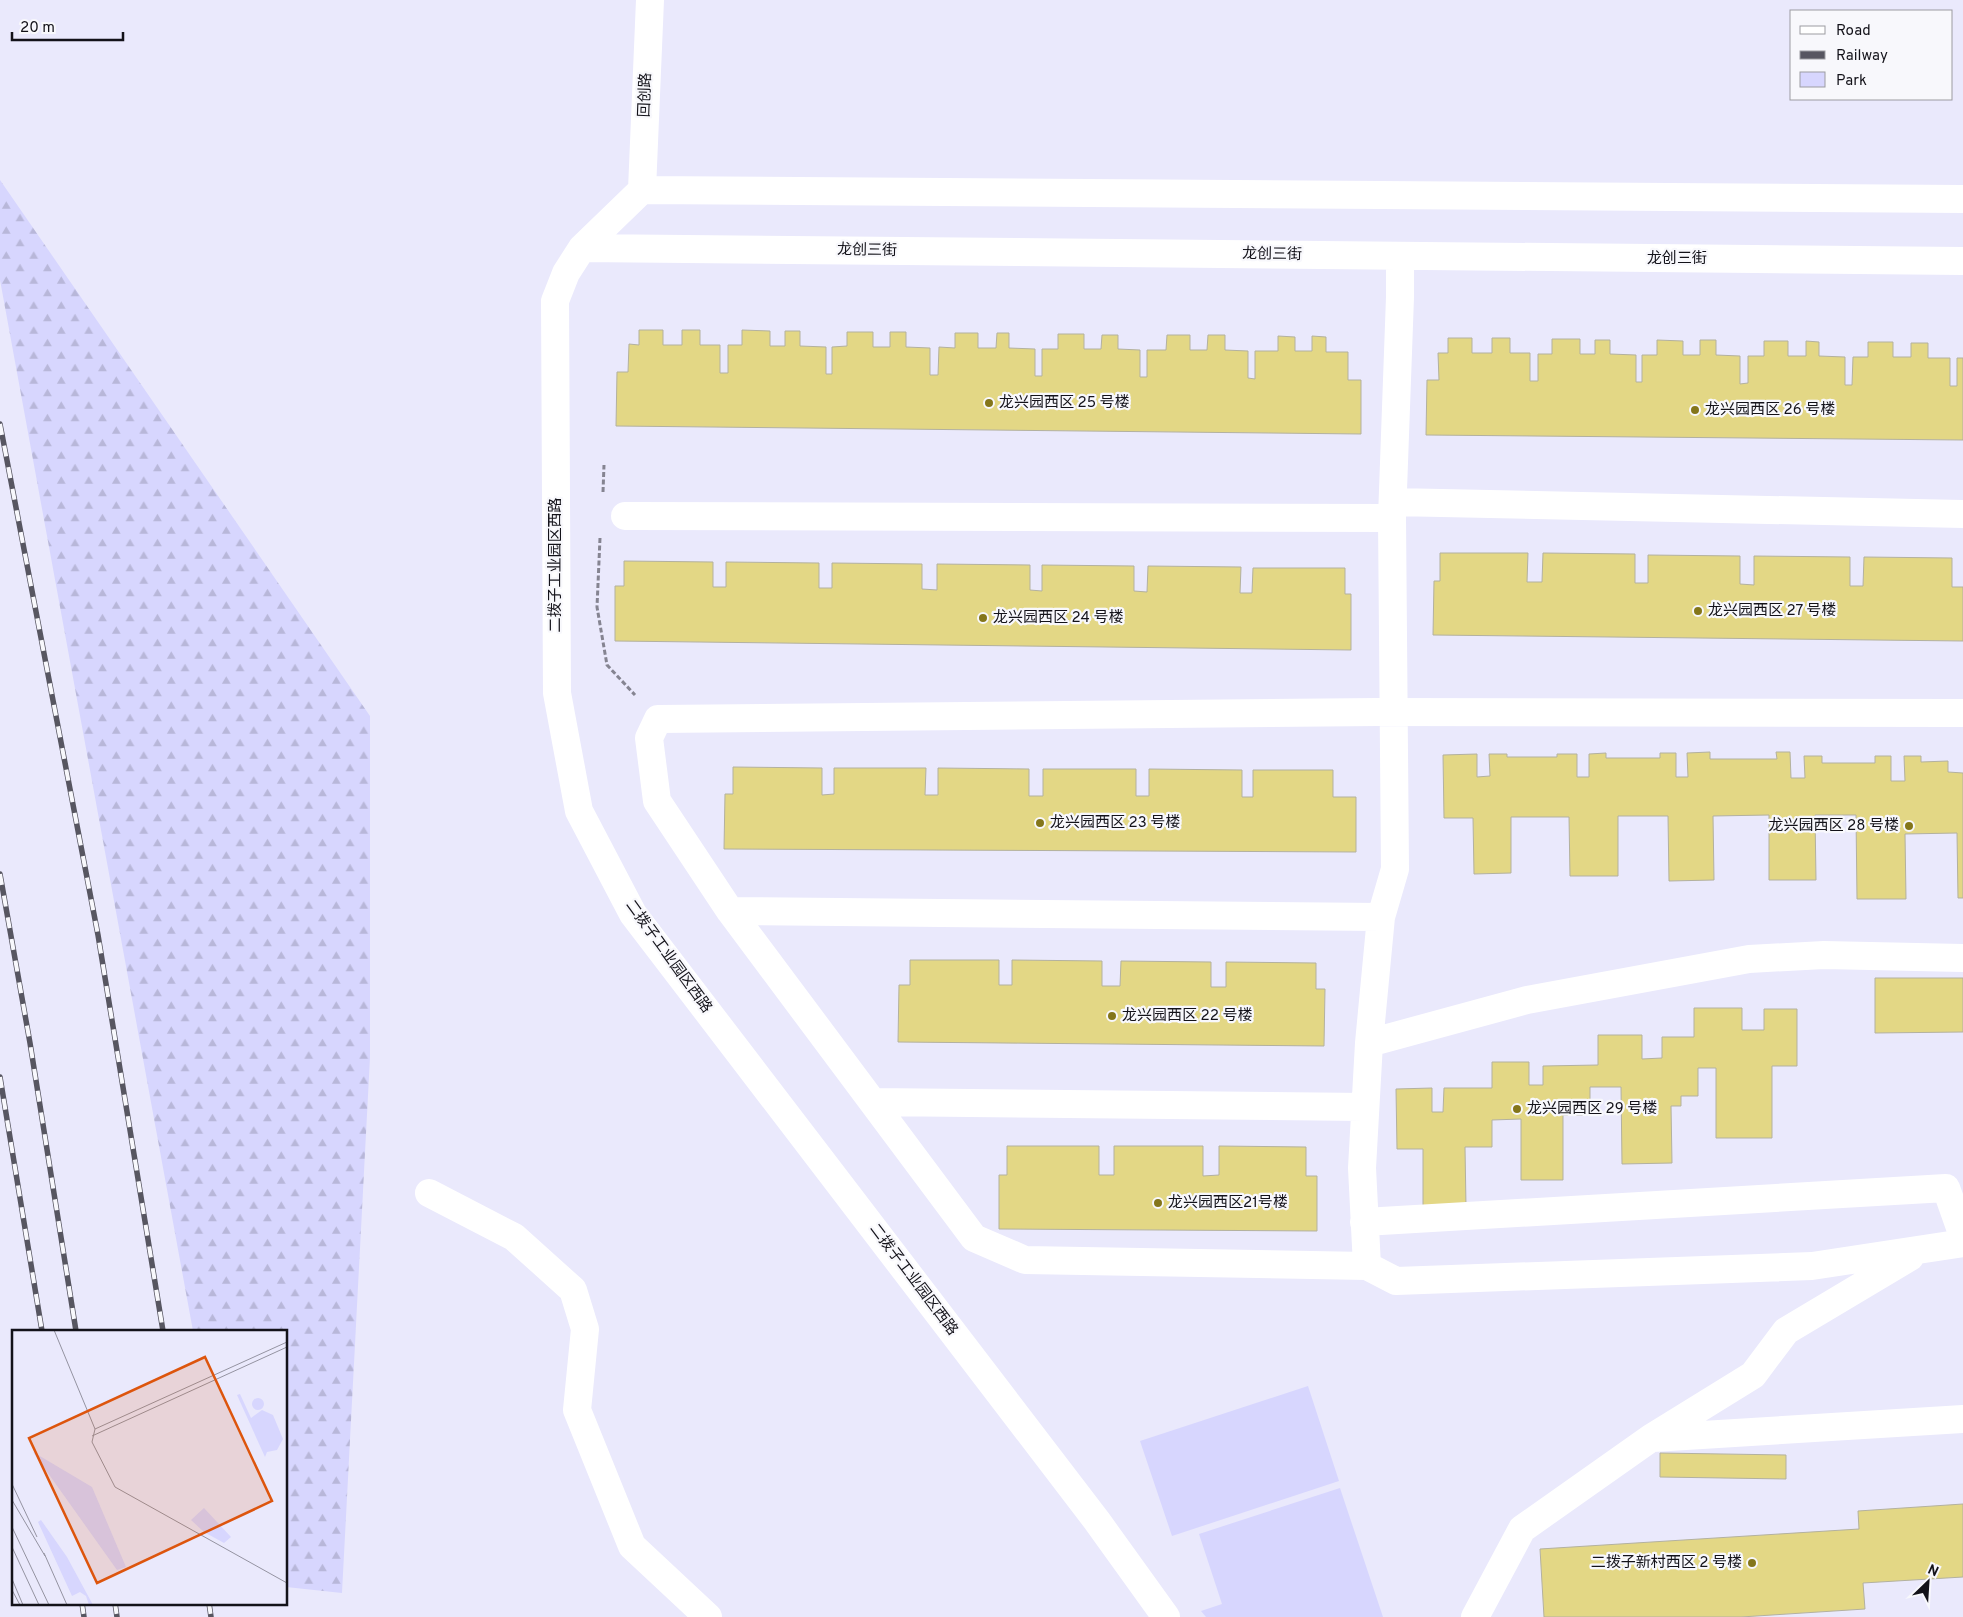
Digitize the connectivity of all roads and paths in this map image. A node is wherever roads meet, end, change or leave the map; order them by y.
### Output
1 (650, 0) edge
2 (642, 190) junction
3 (1963, 200) edge
4 (582, 248) junction
5 (1400, 256) junction
6 (1963, 261) edge
7 (604, 465) dead end
8 (602, 500) dead end
9 (1392, 510) junction
10 (1963, 514) edge
11 (625, 516) dead end
12 (600, 535) dead end
13 (1395, 712) junction
14 (1963, 713) edge
15 (658, 719) junction
16 (730, 911) junction
17 (1380, 917) junction
18 (1963, 958) edge
19 (1369, 1043) junction
20 (874, 1102) junction
21 (1365, 1107) junction
22 (429, 1193) dead end
23 (1364, 1222) junction
24 (1963, 1236) edge
25 (1963, 1243) edge
26 (1922, 1249) junction
27 (1367, 1266) junction
28 (1963, 1419) edge
29 (1651, 1438) junction
30 (708, 1617) edge
31 (1166, 1617) edge
32 (1475, 1617) edge

1 - 2 street, 回创路
2 - 3 street
2 - 4 street, 二拨子工业园区西路
4 - 5 street, 龙创三街
4 - 31 street, 二拨子工业园区西路
5 - 6 street, 龙创三街
5 - 9 street
7 - 8 path
9 - 10 street
9 - 11 street
9 - 13 street
12 - 15 path
13 - 14 street
13 - 15 street
13 - 17 street
15 - 16 street
16 - 17 street
16 - 20 street
17 - 19 street
18 - 19 street
19 - 21 street
20 - 21 street
20 - 27 street
21 - 23 street
22 - 30 street
23 - 24 street
23 - 27 street
25 - 26 street
26 - 27 street
26 - 29 street
28 - 29 street
29 - 32 street

